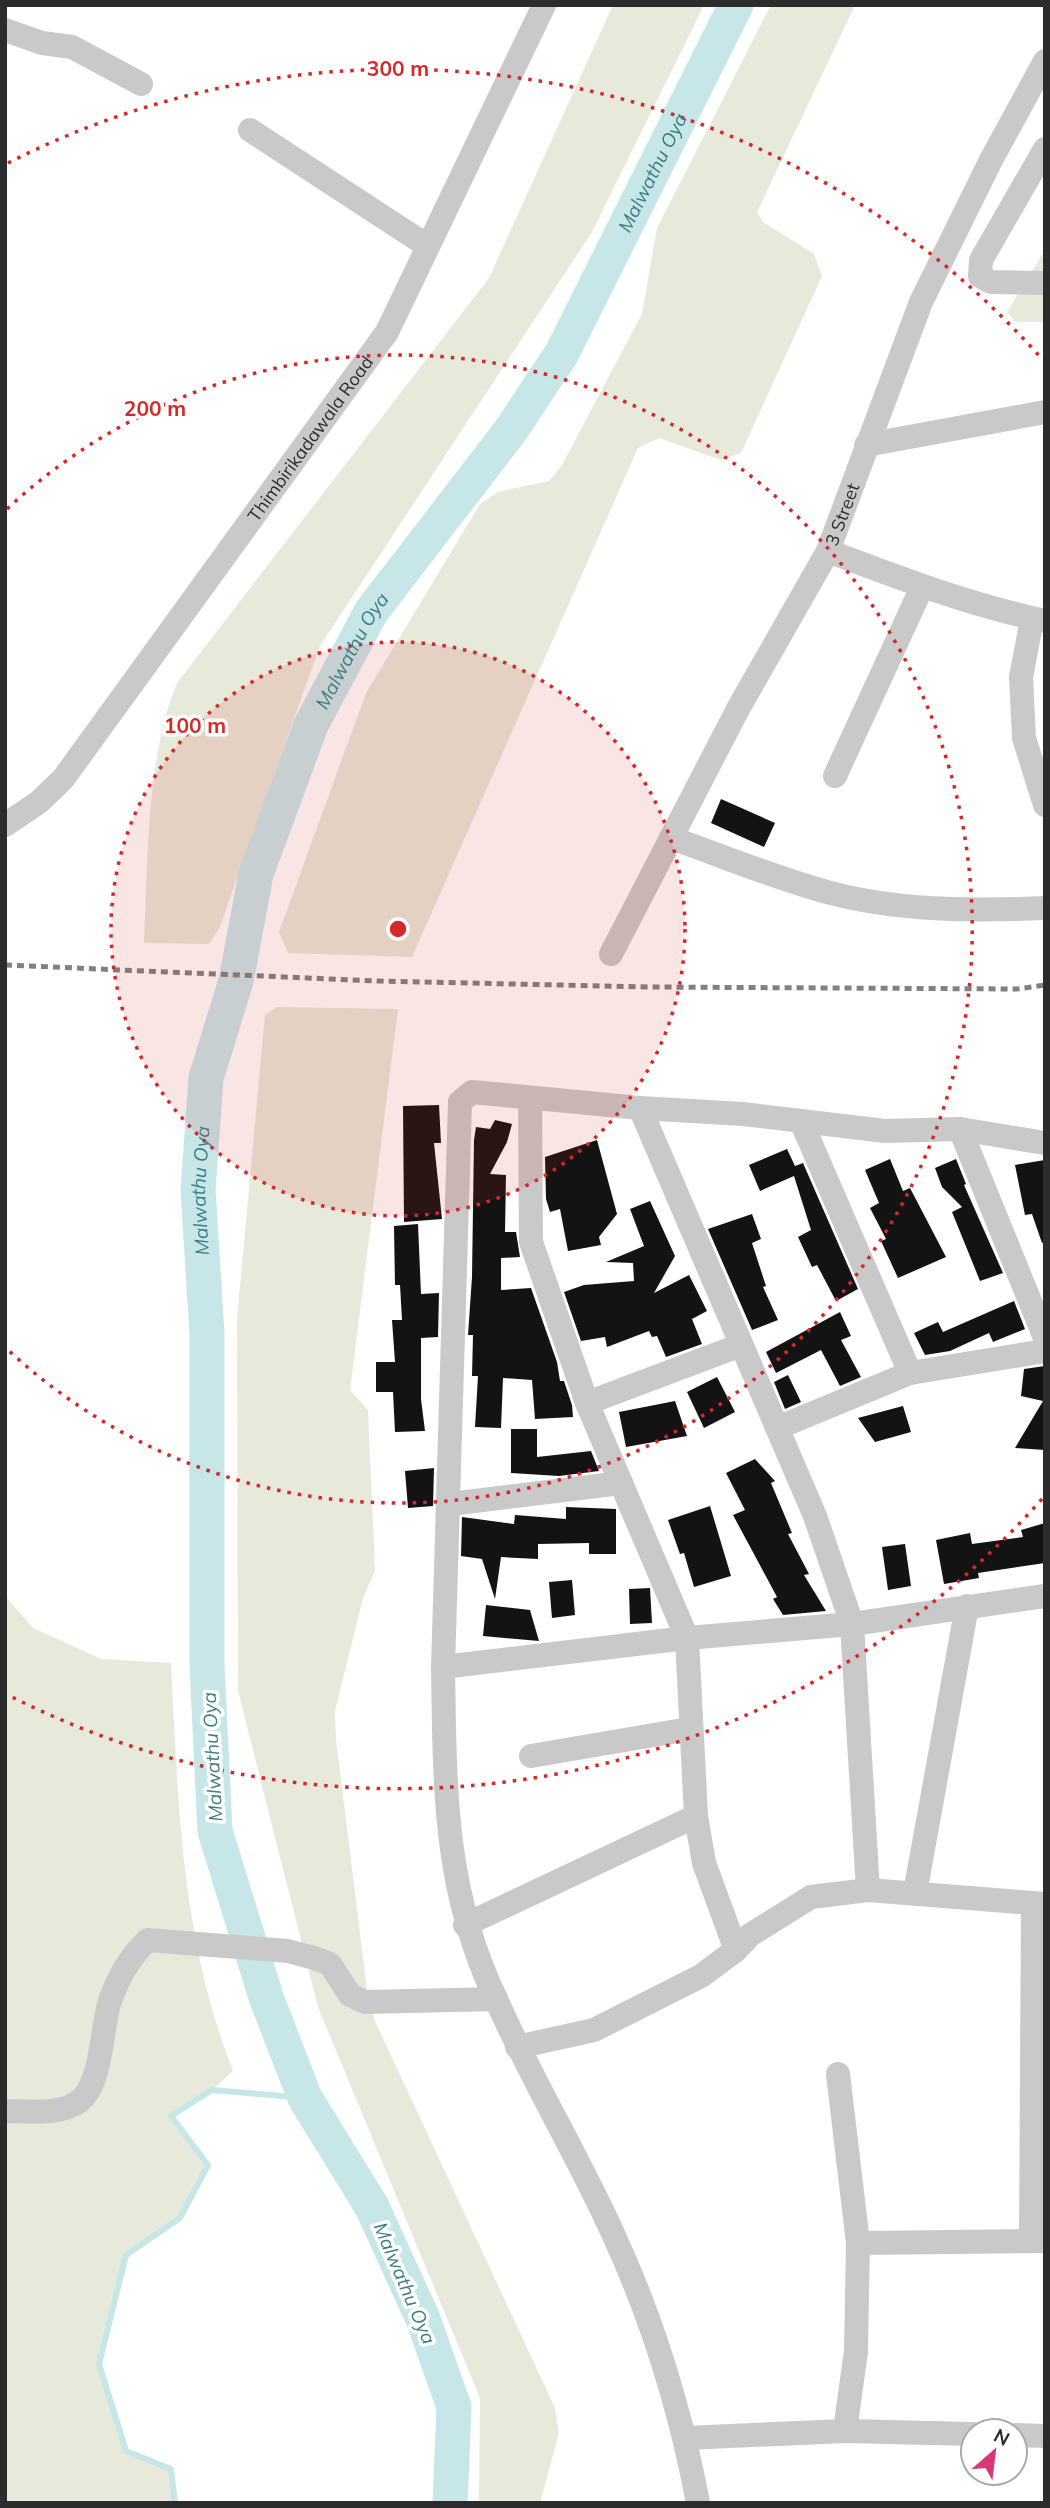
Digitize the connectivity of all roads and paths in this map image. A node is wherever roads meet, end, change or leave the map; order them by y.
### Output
1 (544, 5) edge
2 (5, 30) edge
3 (1045, 61) edge
4 (141, 84) dead end
5 (250, 130) dead end
6 (1045, 149) edge
7 (426, 245) junction
8 (1045, 283) edge
9 (1045, 412) edge
10 (866, 445) junction
11 (828, 551) junction
12 (922, 587) junction
13 (1038, 620) edge
14 (835, 776) dead end
15 (1045, 805) edge
16 (5, 825) edge
17 (671, 838) junction
18 (1045, 908) edge
19 (611, 954) dead end
20 (530, 1099) junction
21 (640, 1108) junction
22 (800, 1121) junction
23 (960, 1129) junction
24 (1045, 1143) edge
25 (1045, 1338) edge
26 (741, 1345) junction
27 (1045, 1351) edge
28 (910, 1373) junction
29 (587, 1403) junction
30 (777, 1427) junction
31 (621, 1483) junction
32 (450, 1504) junction
33 (1045, 1596) edge
34 (967, 1606) junction
35 (852, 1624) junction
36 (687, 1638) junction
37 (443, 1667) junction
38 (689, 1729) junction
39 (531, 1756) dead end
40 (696, 1816) junction
41 (869, 1890) junction
42 (915, 1892) junction
43 (1039, 1903) edge
44 (465, 1925) junction
45 (736, 1950) junction
46 (496, 2000) junction
47 (517, 2047) junction
48 (838, 2074) dead end
49 (5, 2111) edge
50 (1038, 2241) edge
51 (858, 2243) junction
52 (845, 2431) junction
53 (959, 2434) edge
54 (685, 2438) junction
55 (698, 2503) edge

1 - 7 street, Thimbirikadawala Road
2 - 4 street
3 - 10 street, 3 Street
5 - 7 street
6 - 8 street
7 - 16 street, Thimbirikadawala Road
9 - 10 street
10 - 11 street, 3 Street
11 - 12 street
11 - 17 street, 3 Street
12 - 13 street
12 - 14 street
13 - 15 street
17 - 18 street
17 - 19 street, 3 Street
20 - 21 street
20 - 29 street
20 - 32 street
21 - 22 street
21 - 26 street
22 - 23 street
22 - 28 street
23 - 24 street
23 - 25 street
26 - 29 street
26 - 30 street
27 - 28 street
28 - 30 street
29 - 31 street
30 - 35 street
31 - 32 street
31 - 36 street
32 - 37 street
33 - 34 street
34 - 35 street
34 - 42 street
35 - 36 street
35 - 41 street
36 - 37 street
36 - 38 street
37 - 44 street
38 - 39 street
38 - 40 street
40 - 44 street
40 - 45 street
41 - 42 street
41 - 45 street
42 - 43 street
43 - 50 street
44 - 46 street
45 - 47 street
46 - 47 street
46 - 49 street
47 - 54 street
48 - 51 street
50 - 51 street
51 - 52 street
52 - 53 street
52 - 54 street
54 - 55 street

